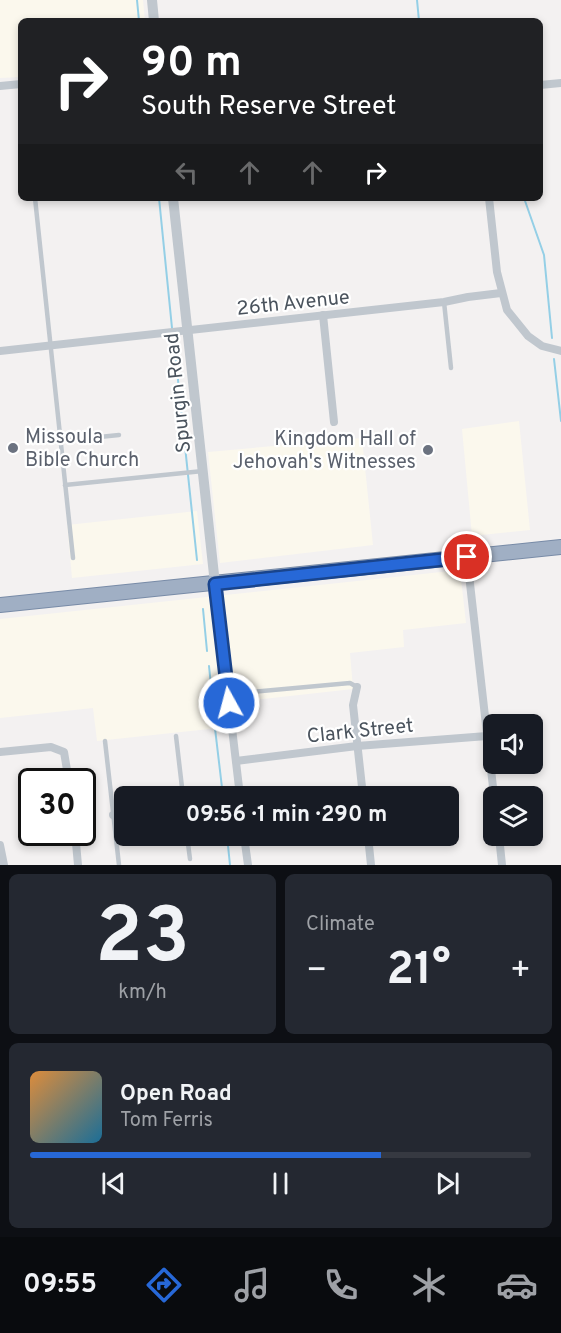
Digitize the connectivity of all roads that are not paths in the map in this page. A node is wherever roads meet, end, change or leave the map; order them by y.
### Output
1 (152, 0) edge
2 (154, 18) edge
3 (561, 83) edge
4 (18, 84) edge
5 (0, 86) edge
6 (543, 86) edge
7 (35, 201) edge
8 (173, 201) edge
9 (489, 201) edge
10 (501, 293) junction
11 (444, 303) junction
12 (323, 315) junction
13 (188, 330) junction
14 (51, 346) junction
15 (0, 351) edge
16 (561, 351) edge
17 (451, 368) dead end
18 (334, 422) dead end
19 (119, 435) dead end
20 (60, 441) junction
21 (203, 471) junction
22 (65, 485) junction
23 (561, 547) edge
24 (467, 557) junction
25 (73, 558) dead end
26 (215, 584) junction
27 (0, 605) edge
28 (357, 687) joint
29 (228, 694) junction
30 (485, 714) edge
31 (176, 736) dead end
32 (483, 736) edge
33 (105, 741) dead end
34 (357, 746) junction
35 (0, 752) edge
36 (236, 761) junction
37 (67, 768) edge
38 (182, 786) edge
39 (239, 786) edge
40 (362, 786) edge
41 (113, 815) joint
42 (0, 845) edge
43 (76, 846) edge
44 (188, 846) edge
45 (245, 846) edge
46 (369, 846) edge
47 (500, 846) edge
48 (190, 860) dead end
49 (4, 865) edge
50 (78, 865) edge
51 (119, 865) edge
52 (248, 865) edge
53 (371, 865) edge
54 (502, 865) edge

1 - 2 street
3 - 6 street
4 - 5 street
7 - 14 lane
8 - 13 street, Spurgin Road
9 - 10 street
10 - 11 street, 26th Avenue
10 - 16 street
11 - 12 street, 26th Avenue
11 - 17 lane
12 - 13 street, 26th Avenue
12 - 18 street
13 - 14 street, 26th Avenue
13 - 21 street, Spurgin Road
14 - 15 street, 26th Avenue
14 - 20 lane
19 - 20 lane
20 - 22 lane
21 - 22 lane
21 - 26 street, Spurgin Road
22 - 25 lane
23 - 24 highway
24 - 26 highway
24 - 30 street
26 - 27 highway
26 - 29 street
28 - 29 lane
28 - 34 street
29 - 36 street
31 - 38 lane
32 - 34 street, Clark Street
33 - 41 lane
34 - 36 street, Clark Street
34 - 40 street
35 - 37 street
36 - 39 street
41 - 51 lane
42 - 49 street
43 - 50 street
44 - 48 lane
45 - 52 street
46 - 53 street
47 - 54 street

